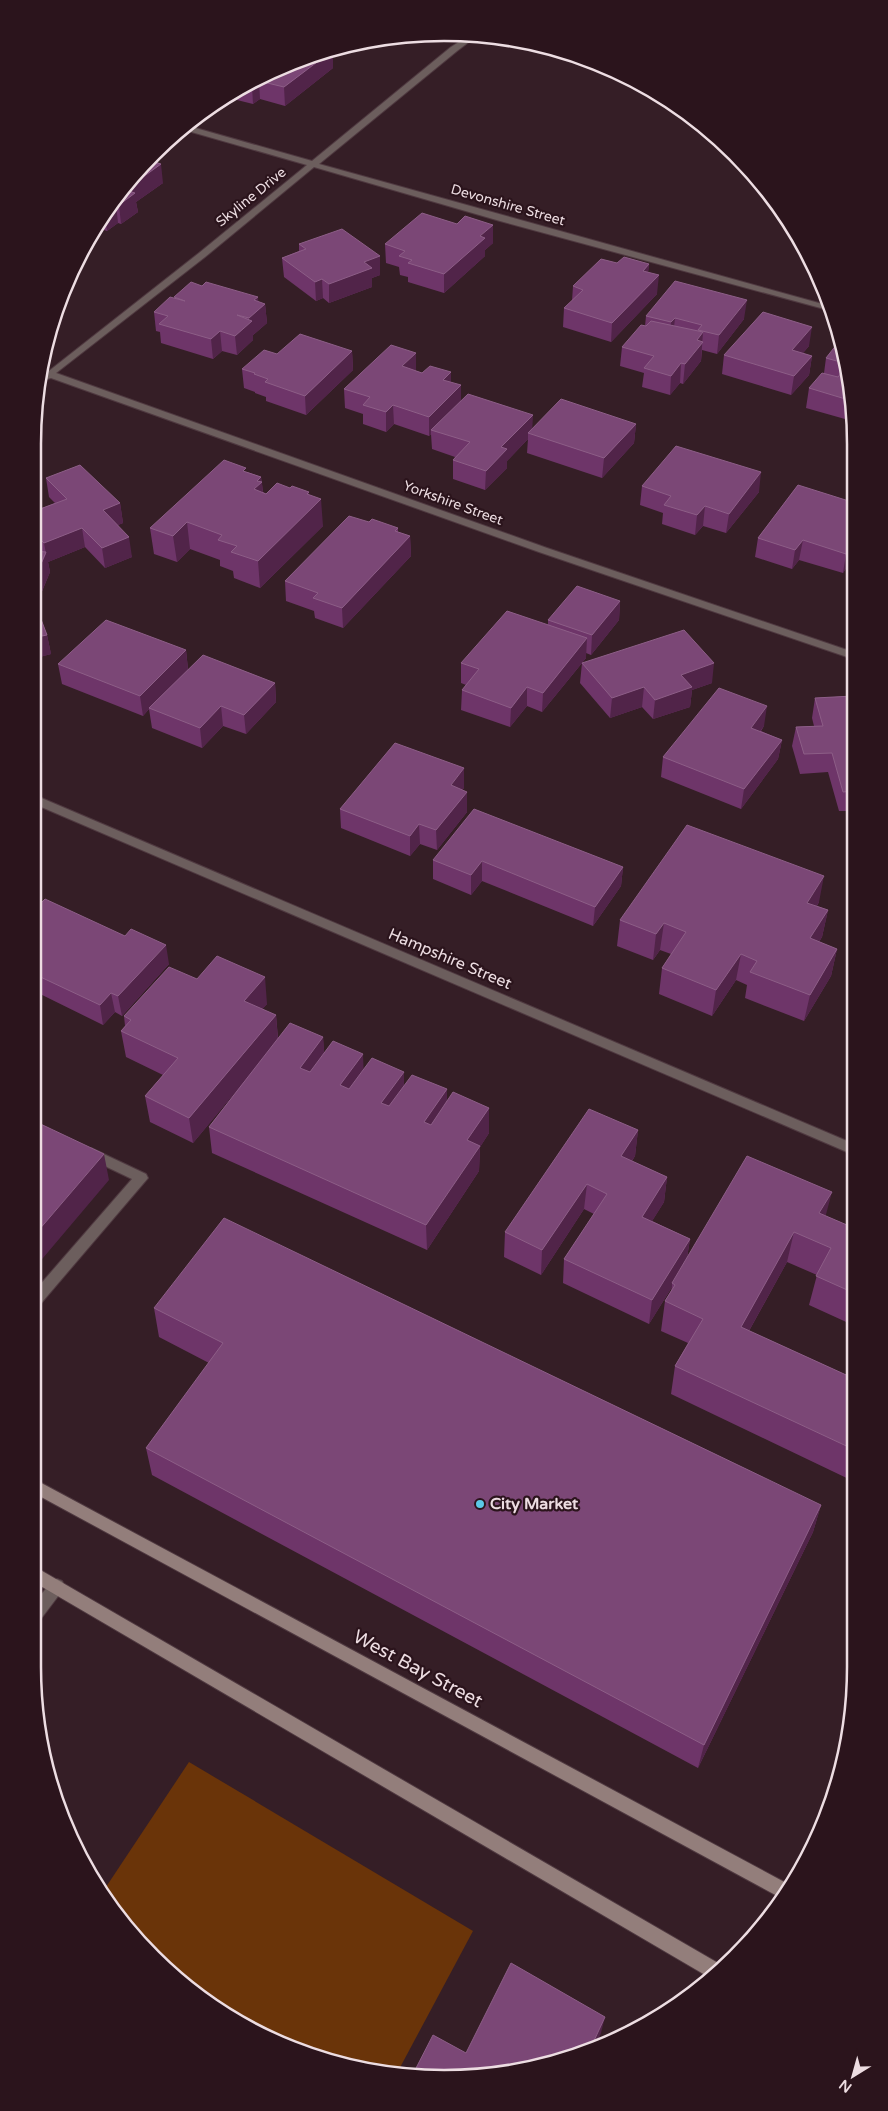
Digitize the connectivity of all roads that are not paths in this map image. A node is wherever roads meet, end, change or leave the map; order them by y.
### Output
1 (465, 42) edge
2 (192, 129) edge
3 (313, 164) junction
4 (822, 307) edge
5 (48, 374) edge
6 (47, 375) edge
7 (847, 654) edge
8 (41, 802) edge
9 (847, 1147) edge
10 (83, 1149) edge
11 (41, 1294) edge
12 (41, 1489) edge
13 (41, 1578) edge
14 (57, 1586) junction
15 (41, 1607) edge
16 (780, 1890) edge
17 (711, 1969) edge

1 - 3 street, Skyline Drive
2 - 3 street, Devonshire Street
3 - 4 street, Devonshire Street
3 - 5 street, Skyline Drive
6 - 7 street, Yorkshire Street
8 - 9 street, Hampshire Street
10 - 11 street
12 - 16 main road, West Bay Street
13 - 14 main road
14 - 15 street
14 - 17 main road

